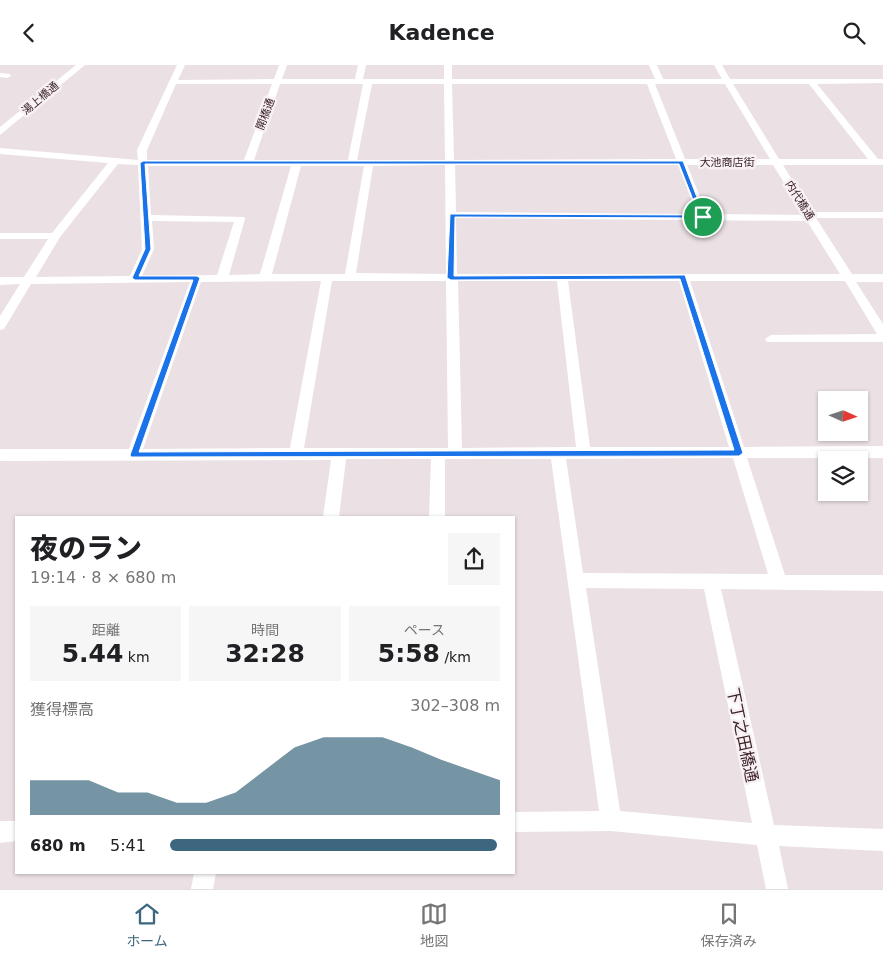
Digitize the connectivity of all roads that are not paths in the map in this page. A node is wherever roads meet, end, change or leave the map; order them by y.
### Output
1 (80, 65) edge
2 (181, 65) edge
3 (283, 65) edge
4 (362, 65) edge
5 (448, 65) edge
6 (654, 65) edge
7 (718, 65) edge
8 (174, 81) junction
9 (728, 81) junction
10 (811, 81) junction
11 (883, 81) edge
12 (277, 82) junction
13 (358, 82) junction
14 (368, 82) junction
15 (448, 82) junction
16 (655, 82) junction
17 (0, 132) edge
18 (0, 151) edge
19 (114, 161) junction
20 (297, 162) junction
21 (352, 162) junction
22 (369, 162) junction
23 (450, 162) junction
24 (681, 162) junction
25 (776, 162) junction
26 (879, 162) edge
27 (143, 163) junction
28 (248, 163) junction
29 (452, 215) junction
30 (883, 215) edge
31 (810, 216) junction
32 (703, 217) junction
33 (147, 218) junction
34 (0, 236) edge
35 (56, 236) junction
36 (327, 277) junction
37 (350, 277) junction
38 (562, 277) junction
39 (683, 277) junction
40 (135, 278) junction
41 (197, 278) junction
42 (222, 278) junction
43 (265, 278) junction
44 (451, 278) junction
45 (849, 278) junction
46 (883, 278) edge
47 (28, 280) junction
48 (0, 281) edge
49 (0, 325) edge
50 (883, 336) edge
51 (771, 339) dead end
52 (883, 452) edge
53 (739, 453) junction
54 (438, 454) junction
55 (455, 454) junction
56 (558, 454) junction
57 (584, 454) junction
58 (0, 455) edge
59 (134, 455) junction
60 (296, 455) junction
61 (339, 455) junction
62 (332, 516) edge
63 (437, 516) edge
64 (576, 580) junction
65 (711, 581) junction
66 (778, 582) junction
67 (881, 587) edge
68 (611, 821) junction
69 (515, 822) edge
70 (15, 831) edge
71 (0, 832) edge
72 (764, 835) junction
73 (883, 840) edge
74 (205, 874) edge
75 (202, 889) edge
76 (777, 889) edge

1 - 17 street, 湯上橋通
2 - 8 street
3 - 12 street, 開橋通
4 - 13 street
5 - 15 street
6 - 16 street
7 - 9 street, 内代橋通
8 - 12 street
8 - 27 street
9 - 10 street
9 - 16 street
9 - 25 street, 内代橋通
10 - 11 street
10 - 26 street
12 - 13 street
12 - 28 street, 開橋通
13 - 14 street
14 - 15 street
14 - 21 street
15 - 16 street
15 - 23 street
16 - 24 street
18 - 19 street, 大池商店街
19 - 27 street, 大池商店街
19 - 35 street
20 - 21 street, 大池商店街
20 - 28 street, 大池商店街
20 - 43 street
21 - 22 street, 大池商店街
22 - 23 street, 大池商店街
22 - 37 street
23 - 24 street, 大池商店街
23 - 29 street
24 - 25 street, 大池商店街
24 - 32 street
25 - 26 street, 大池商店街
25 - 31 street, 内代橋通
27 - 28 street, 大池商店街
27 - 33 street
29 - 32 street
29 - 44 street
30 - 31 street
31 - 32 street
31 - 45 street, 内代橋通
33 - 40 street
33 - 42 street
34 - 35 street
35 - 47 street
36 - 37 street
36 - 43 street
36 - 60 street
37 - 44 street
38 - 39 street
38 - 44 street
38 - 57 street
39 - 45 street
39 - 53 street
40 - 41 street
40 - 47 street
41 - 42 street
41 - 59 street
42 - 43 street
44 - 55 street
45 - 46 street
45 - 50 street, 内代橋通
47 - 48 street
47 - 49 street
50 - 51 street
52 - 53 street
53 - 57 street
53 - 66 street
54 - 55 street
54 - 61 street
54 - 63 street
55 - 56 street
56 - 57 street
56 - 64 street
58 - 59 street
59 - 60 street
60 - 61 street
61 - 62 street
64 - 65 street
64 - 68 street
65 - 66 street
65 - 72 street, 下丁之田橋通
66 - 67 street
68 - 69 street
68 - 72 street
70 - 71 street
72 - 73 street
72 - 76 street, 下丁之田橋通
74 - 75 street

